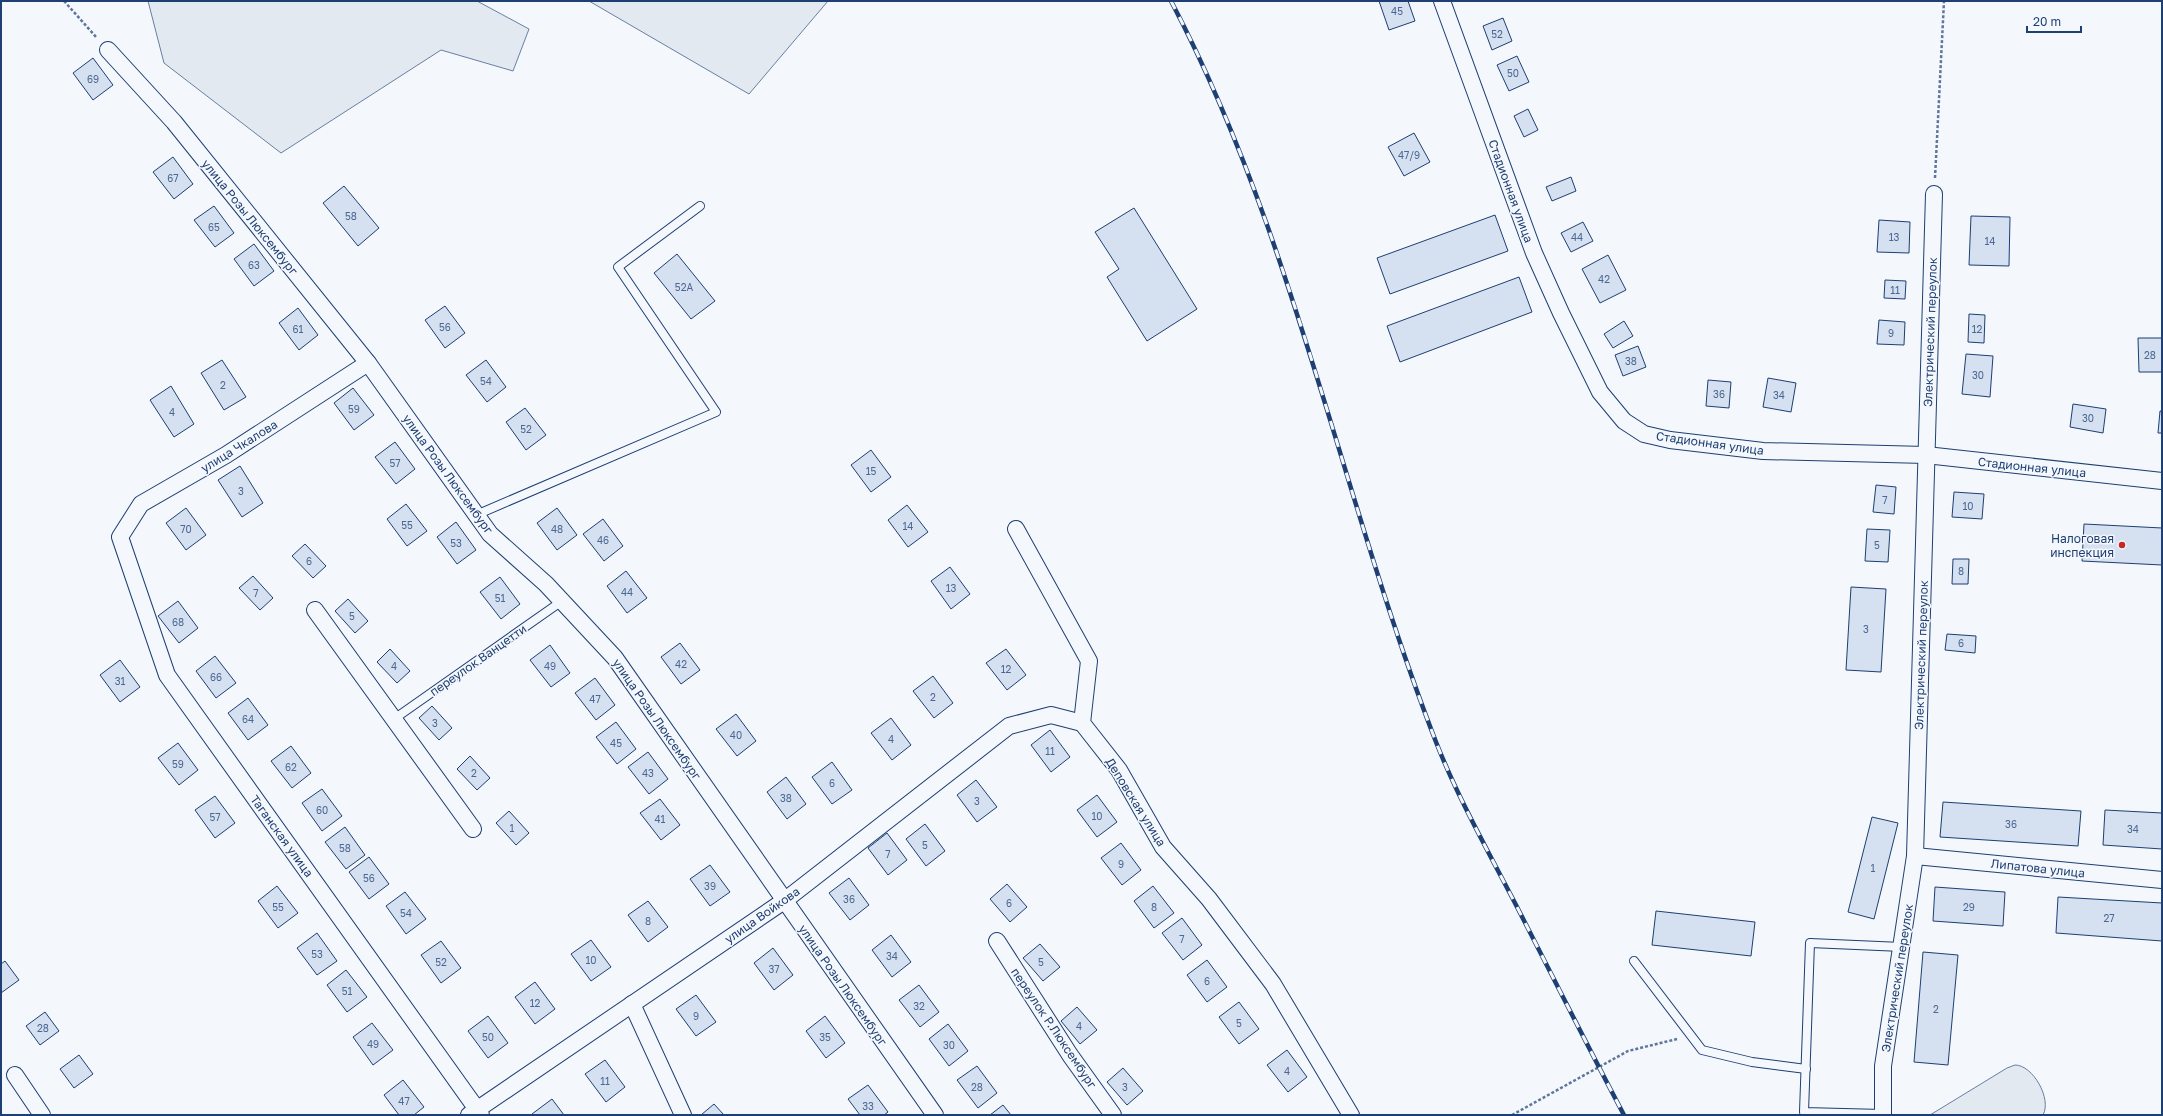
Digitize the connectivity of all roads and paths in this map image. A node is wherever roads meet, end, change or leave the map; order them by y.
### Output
1 (64, 1) edge
2 (1442, 1) edge
3 (1944, 1) edge
4 (108, 50) joint
5 (1934, 194) joint
6 (700, 206) dead end
7 (368, 363) junction
8 (1926, 455) junction
9 (2162, 481) edge
10 (476, 515) junction
11 (1016, 529) dead end
12 (120, 537) joint
13 (562, 601) junction
14 (315, 610) dead end
15 (394, 719) junction
16 (1082, 723) junction
17 (473, 829) dead end
18 (1915, 856) junction
19 (2162, 880) edge
20 (784, 901) junction
21 (996, 940) dead end
22 (1902, 946) junction
23 (1634, 960) dead end
24 (632, 1004) junction
25 (1691, 1036) junction
26 (1806, 1069) junction
27 (15, 1076) dead end
28 (476, 1113) edge
29 (42, 1115) edge
30 (683, 1115) edge
31 (935, 1115) edge
32 (1113, 1115) edge
33 (1351, 1115) edge
34 (1512, 1115) edge
35 (1883, 1115) edge

1 - 4 path
2 - 8 street, Стадионная улица
3 - 5 path
4 - 7 street, улица Розы Люксембург
5 - 8 street, Электрический переулок
6 - 10 lane
7 - 10 street, улица Розы Люксембург
7 - 12 street, улица Чкалова
8 - 9 street, Стадионная улица
8 - 18 street, Электрический переулок
10 - 13 street, улица Розы Люксембург
11 - 16 street
12 - 28 street, Таганская улица
13 - 15 lane, переулок Ванцетти
13 - 20 street, улица Розы Люксембург
14 - 15 street
15 - 17 street
16 - 20 street, улица Войкова
16 - 33 street, Деповская улица
18 - 19 street, Липатова улица
18 - 22 street, Электрический переулок
20 - 24 street, улица Войкова
20 - 31 street, улица Розы Люксембург
21 - 32 street, переулок Р.Люксембург
22 - 26 lane
22 - 35 street, Электрический переулок
23 - 25 lane
24 - 28 street, улица Войкова
24 - 30 street
25 - 26 lane
25 - 34 path
26 - 35 lane
27 - 29 street

